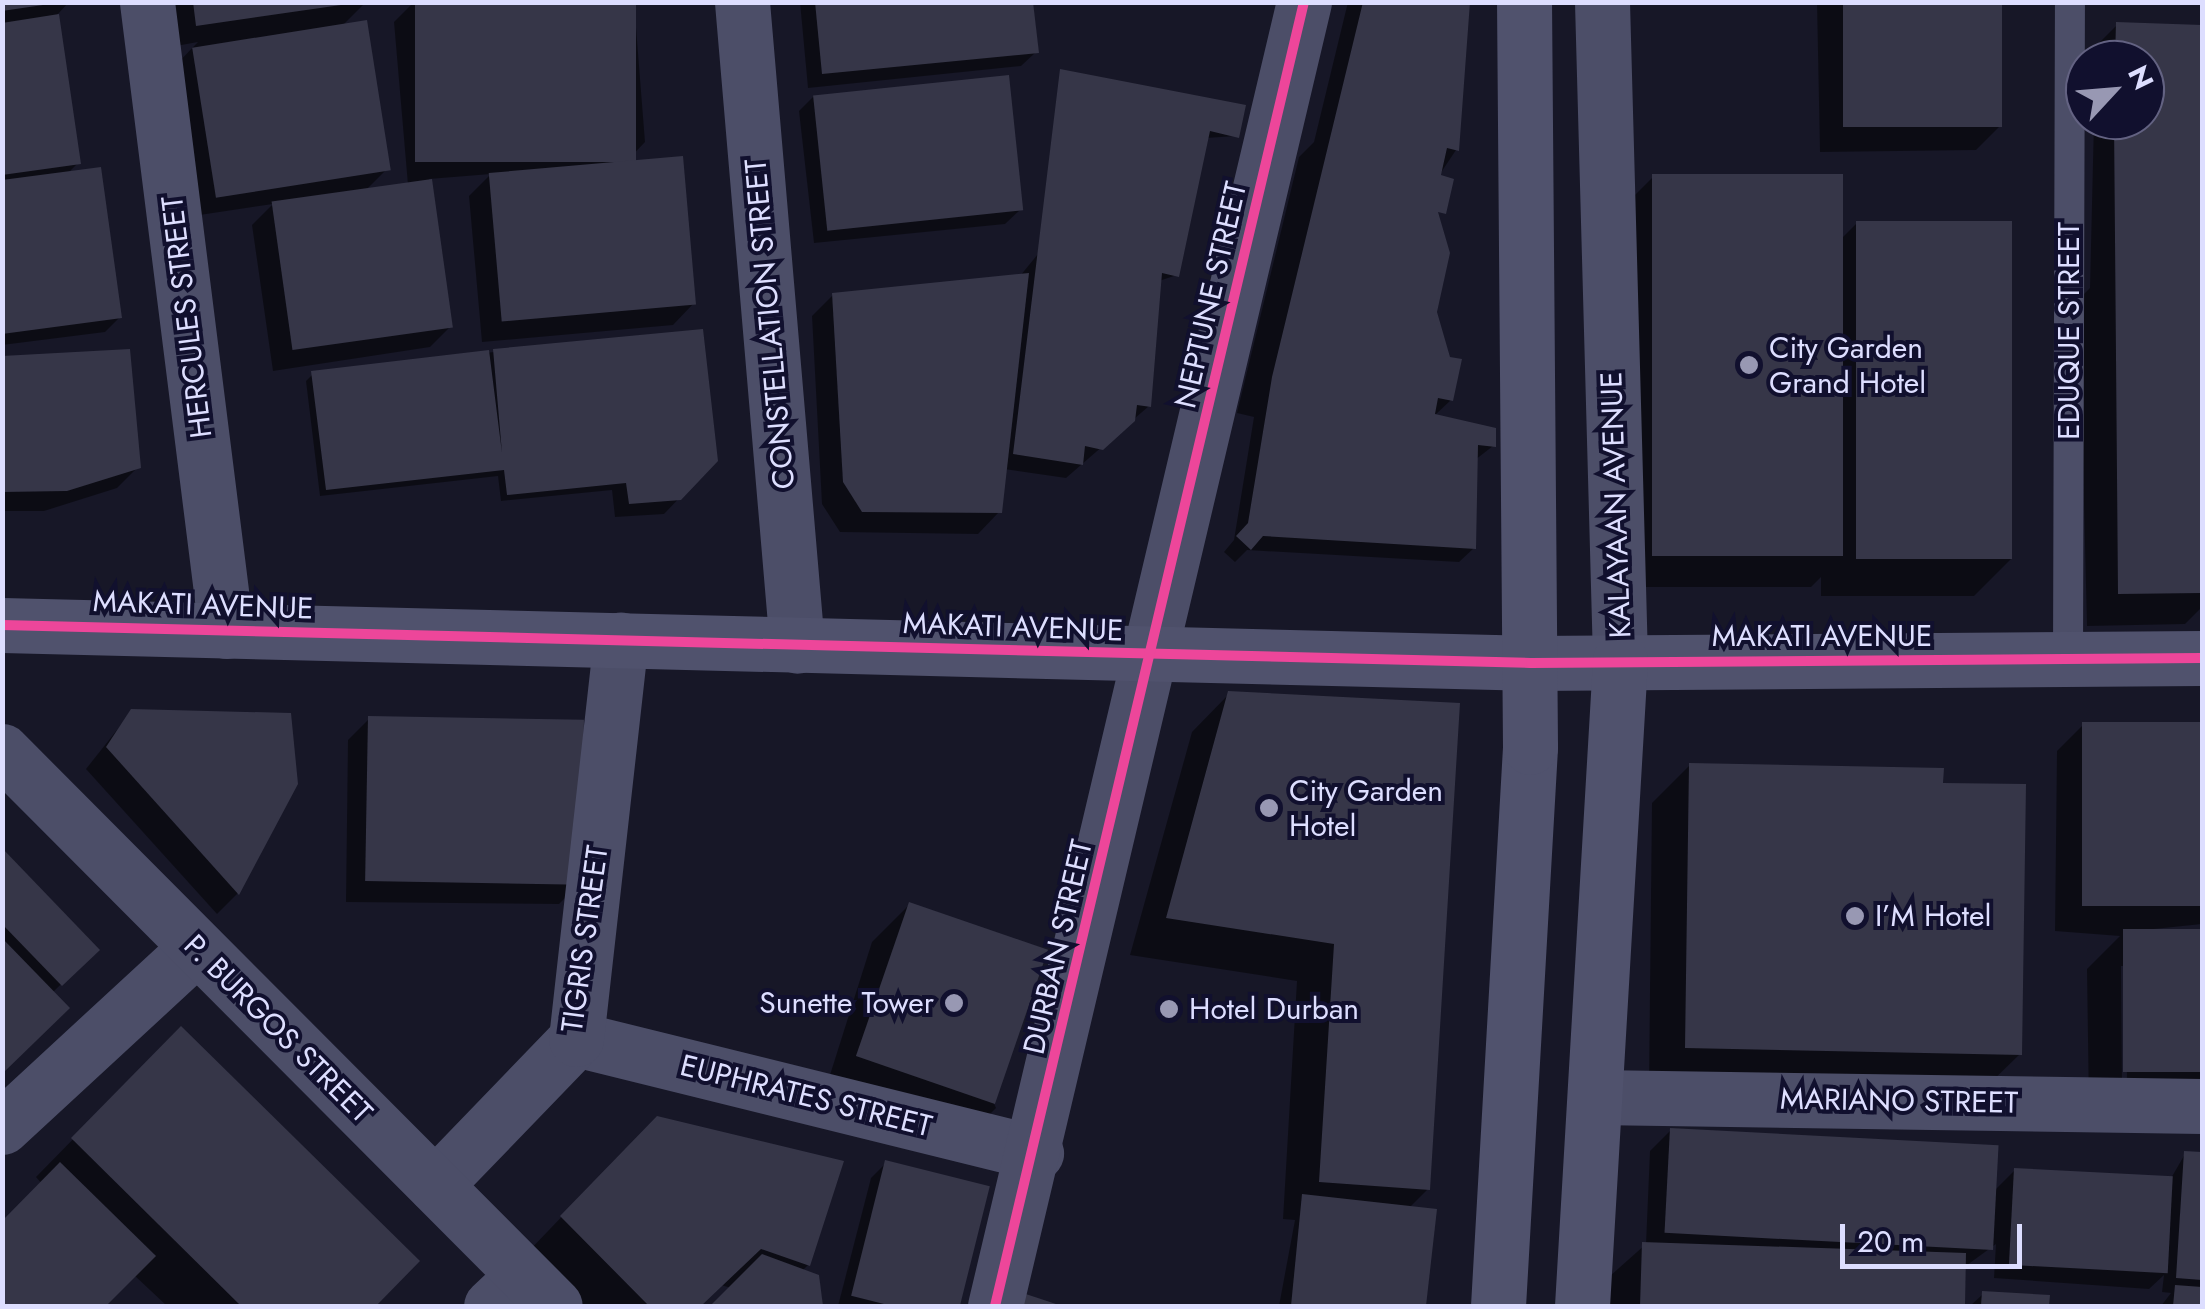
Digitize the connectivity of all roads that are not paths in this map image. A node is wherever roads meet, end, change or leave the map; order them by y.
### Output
1 (148, 2) edge
2 (742, 2) edge
3 (1304, 2) edge
4 (1524, 2) edge
5 (1602, 2) edge
6 (2070, 2) edge
7 (2, 624) edge
8 (226, 631) junction
9 (621, 640) junction
10 (797, 646) junction
11 (1150, 655) junction
12 (2202, 658) edge
13 (2068, 659) junction
14 (1620, 660) junction
15 (1531, 664) junction
16 (2, 751) edge
17 (196, 949) junction
18 (576, 1038) junction
19 (1595, 1097) junction
20 (2202, 1106) edge
21 (2, 1127) edge
22 (1036, 1153) junction
23 (436, 1185) junction
24 (523, 1296) edge
25 (995, 1306) edge
26 (1498, 1306) edge
27 (1582, 1306) edge

1 - 8 street, HERCULES STREET
2 - 10 street, CONSTELLATION STREET
3 - 11 street, NEPTUNE STREET
4 - 15 main road
5 - 14 street, KALAYAAN AVENUE
6 - 13 lane, EDUQUE STREET
7 - 8 main road, MAKATI AVENUE
8 - 9 main road, MAKATI AVENUE
9 - 10 main road, MAKATI AVENUE
9 - 18 street, TIGRIS STREET
10 - 11 main road, MAKATI AVENUE
11 - 15 main road, MAKATI AVENUE
11 - 22 street, DURBAN STREET
12 - 13 main road, MAKATI AVENUE
13 - 14 main road, MAKATI AVENUE
14 - 15 main road, MAKATI AVENUE
14 - 19 main road, KALAYAAN AVENUE
15 - 26 main road
16 - 17 street, P. BURGOS STREET
17 - 21 street
17 - 23 street, P. BURGOS STREET
18 - 22 street, EUPHRATES STREET
18 - 23 street, TIGRIS STREET
19 - 20 street, MARIANO STREET
19 - 27 main road, KALAYAAN AVENUE
22 - 25 street, DURBAN STREET
23 - 24 street, P. BURGOS STREET

